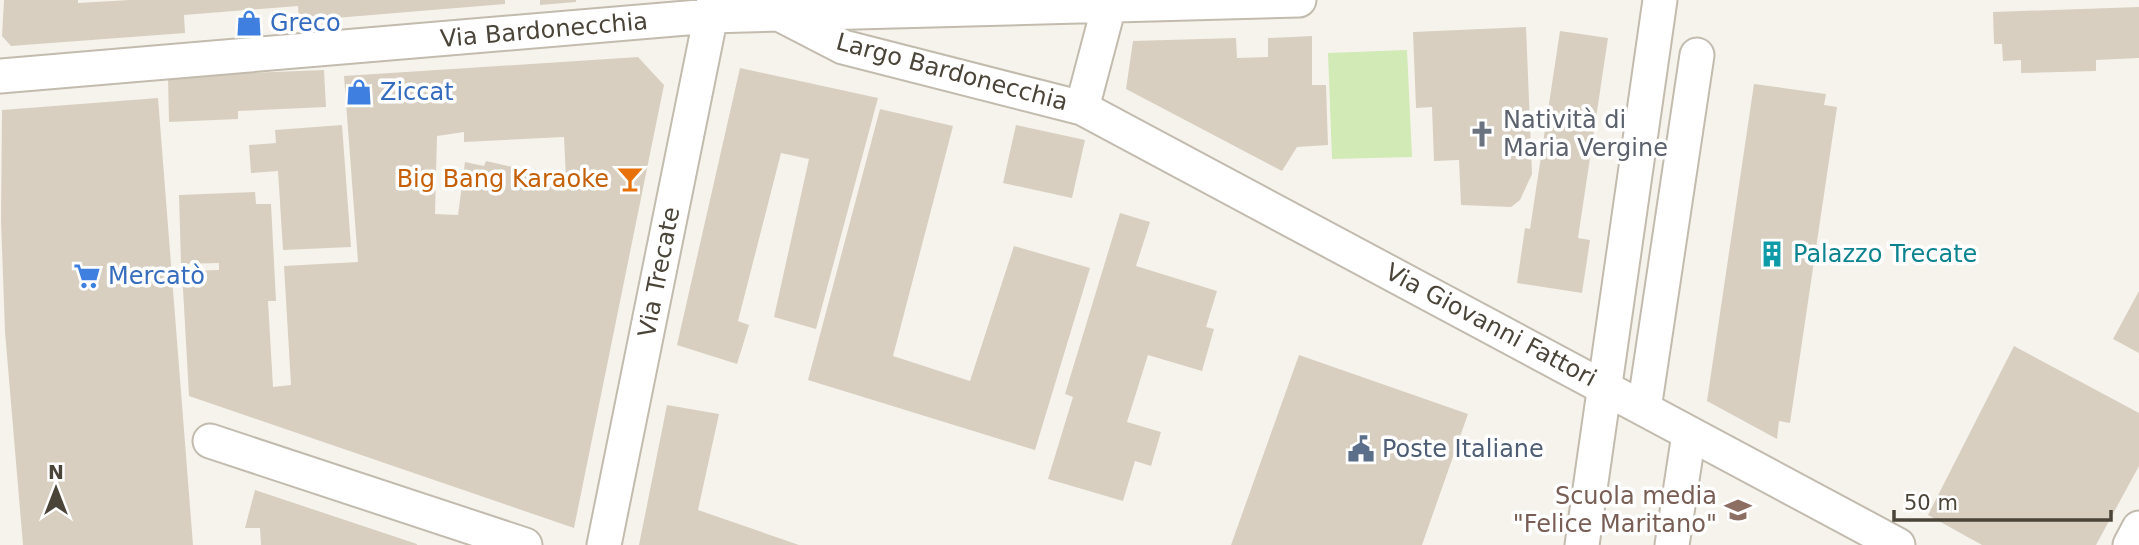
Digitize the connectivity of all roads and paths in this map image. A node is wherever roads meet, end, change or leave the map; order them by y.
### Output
1 (1299, 0) edge
2 (1660, 0) edge
3 (1097, 3) edge
4 (712, 8) edge
5 (780, 15) junction
6 (1697, 55) dead end
7 (0, 76) edge
8 (1082, 108) junction
9 (1605, 386) junction
10 (1644, 409) junction
11 (1689, 434) junction
12 (210, 441) dead end
13 (2139, 528) edge
14 (525, 545) edge
15 (604, 545) edge
16 (1582, 545) edge
17 (1672, 545) edge
18 (1898, 545) edge
19 (2130, 545) edge

1 - 3 street, Via Bardonecchia
2 - 9 street
3 - 5 street, Via Bardonecchia
3 - 8 street, Largo Bardonecchia
4 - 5 street, Via Bardonecchia
4 - 7 street, Via Bardonecchia
4 - 15 street, Via Trecate
5 - 8 street, Largo Bardonecchia
6 - 10 street
8 - 9 street, Via Giovanni Fattori
9 - 10 street, Via Giovanni Fattori
9 - 16 street
10 - 11 street, Via Giovanni Fattori
11 - 17 street
11 - 18 street, Via Giovanni Fattori
12 - 14 street
13 - 19 street

